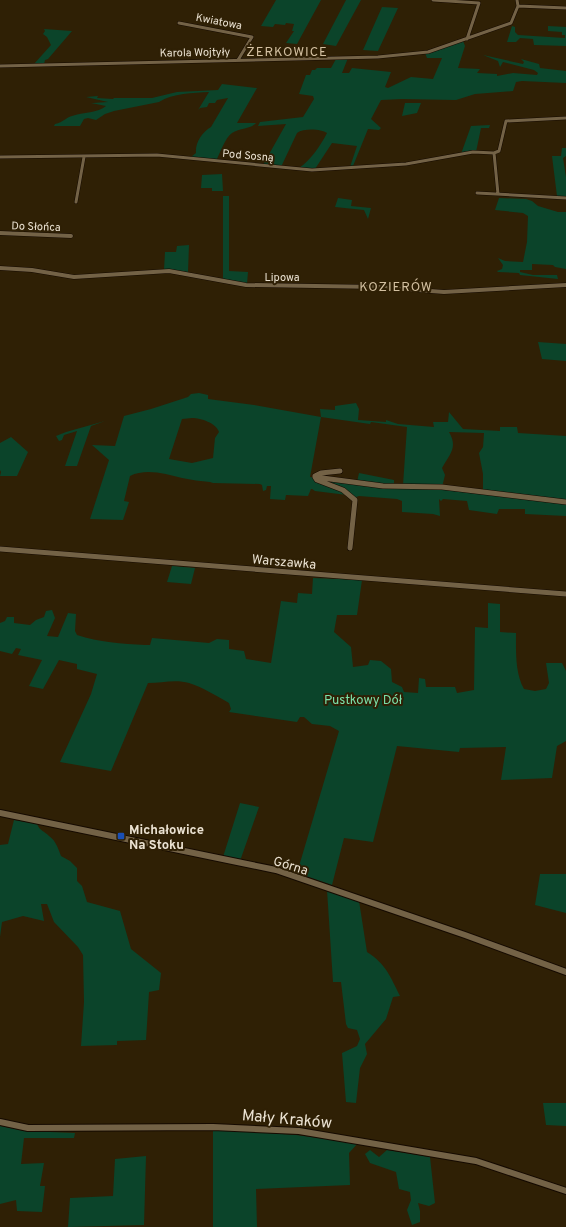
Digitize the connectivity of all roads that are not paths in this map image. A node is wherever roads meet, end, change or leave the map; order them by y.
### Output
1 (433, 0) edge
2 (517, 0) edge
3 (518, 6) junction
4 (566, 8) edge
5 (179, 23) dead end
6 (467, 39) junction
7 (238, 60) junction
8 (0, 66) edge
9 (566, 118) edge
10 (494, 153) junction
11 (0, 157) edge
12 (84, 157) junction
13 (477, 193) dead end
14 (498, 194) junction
15 (566, 198) edge
16 (76, 202) dead end
17 (0, 233) edge
18 (71, 236) dead end
19 (0, 268) edge
20 (566, 285) edge
21 (340, 472) dead end
22 (315, 477) junction
23 (566, 502) edge
24 (350, 548) dead end
25 (0, 549) edge
26 (566, 594) edge
27 (0, 813) edge
28 (566, 972) edge
29 (0, 1122) edge
30 (566, 1191) edge

1 - 6 street
2 - 3 street
3 - 4 street
3 - 6 street, Karola Wojtyły
5 - 7 street, Kwiatowa
6 - 7 street, Karola Wojtyły
7 - 8 street, Karola Wojtyły
9 - 10 street
10 - 12 street, Pod Sosną
10 - 14 street
11 - 12 street, Pod Sosną
12 - 16 street
13 - 14 street
14 - 15 street
17 - 18 street, Do Słońca
19 - 20 street, Lipowa
21 - 22 street
22 - 23 street
22 - 24 street
25 - 26 street, Warszawka
27 - 28 street, Górna
29 - 30 street, Mały Kraków

